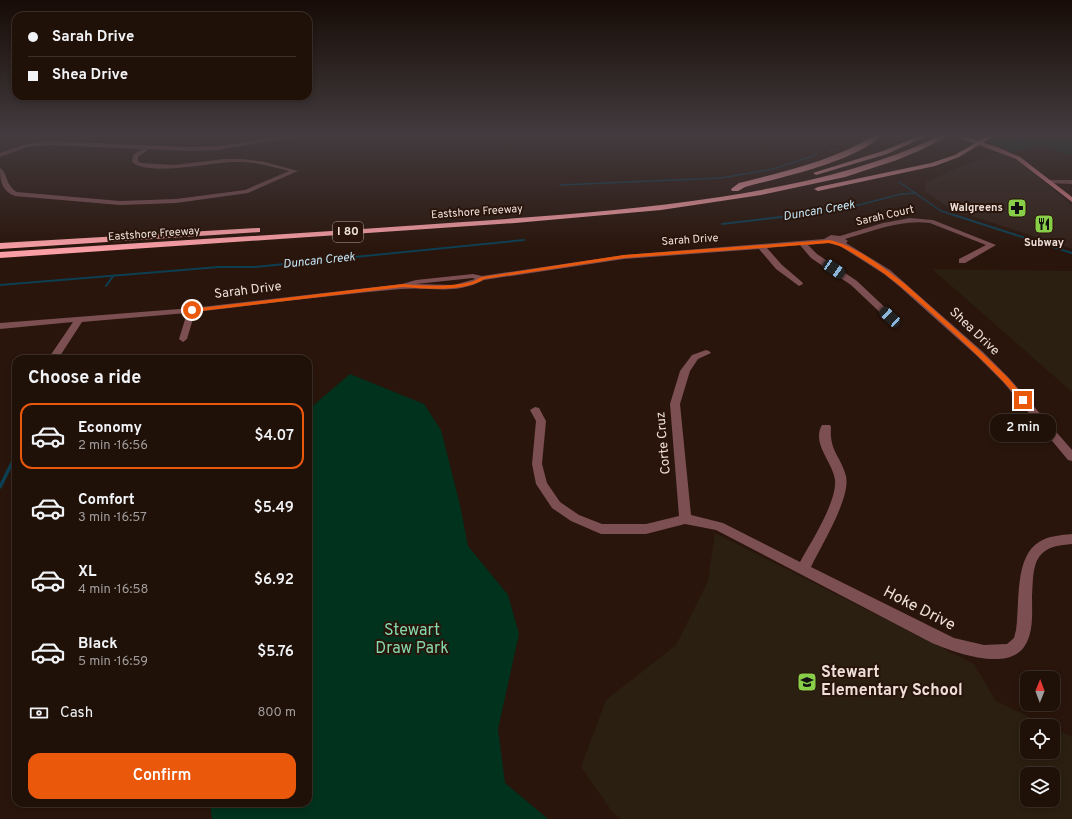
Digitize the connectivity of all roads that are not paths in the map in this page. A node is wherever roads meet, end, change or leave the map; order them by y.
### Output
1 (288, 174) edge
2 (783, 174) edge
3 (811, 174) edge
4 (843, 174) edge
5 (889, 174) edge
6 (1044, 174) edge
7 (1052, 179) junction
8 (2, 182) edge
9 (1060, 182) junction
10 (1072, 182) edge
11 (735, 189) junction
12 (1072, 192) edge
13 (1072, 200) edge
14 (695, 204) junction
15 (76, 240) junction
16 (841, 241) junction
17 (0, 242) edge
18 (802, 243) junction
19 (0, 246) edge
20 (761, 246) junction
21 (0, 255) edge
22 (962, 261) dead end
23 (799, 284) dead end
24 (192, 310) junction
25 (890, 317) dead end
26 (78, 320) junction
27 (0, 326) edge
28 (183, 339) dead end
29 (706, 353) dead end
30 (56, 355) edge
31 (535, 410) dead end
32 (826, 427) dead end
33 (1072, 457) edge
34 (685, 519) junction
35 (1072, 540) edge
36 (803, 569) junction

1 - 8 street
2 - 11 highway
3 - 11 highway, Eastshore Freeway / I 80
4 - 14 highway, Eastshore Freeway / I 80
5 - 14 highway
6 - 7 main road
7 - 9 street
7 - 13 main road
9 - 10 street
9 - 12 main road
11 - 15 highway, Eastshore Freeway / I 80
14 - 21 highway, Eastshore Freeway / I 80
15 - 17 highway
15 - 19 highway, Eastshore Freeway / I 80
16 - 18 street, Sarah Drive
16 - 22 street, Sarah Court
16 - 33 street, Shea Drive
18 - 20 street, Sarah Drive
18 - 25 street
20 - 23 street
20 - 24 street, Sarah Drive
24 - 26 street, Sarah Drive
24 - 28 street
26 - 27 street, Sarah Drive
26 - 30 street
29 - 34 street, Corte Cruz
31 - 34 street
32 - 36 street
34 - 36 street, Hoke Drive
35 - 36 street, Hoke Drive

